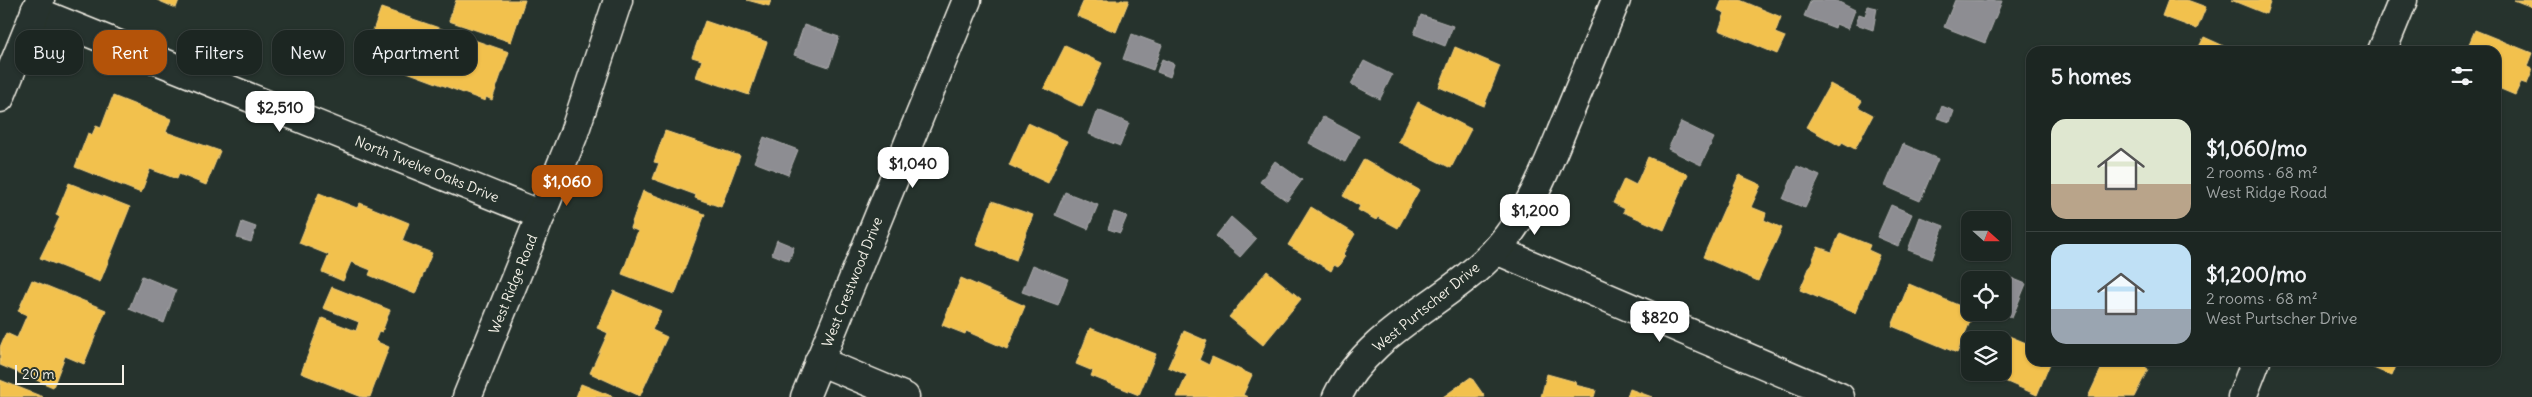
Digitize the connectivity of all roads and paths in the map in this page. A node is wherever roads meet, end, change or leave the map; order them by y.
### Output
1 (618, 0) edge
2 (967, 0) edge
3 (1616, 0) edge
4 (2403, 0) edge
5 (37, 5) edge
6 (2384, 46) edge
7 (0, 98) edge
8 (541, 215) junction
9 (1496, 250) junction
10 (819, 362) junction
11 (2254, 366) edge
12 (467, 397) edge
13 (805, 397) edge
14 (905, 397) edge
15 (1337, 397) edge
16 (1840, 397) edge
17 (2242, 397) edge

1 - 8 street, West Ridge Road
2 - 10 street, West Crestwood Drive
3 - 9 street, West Purtscher Drive
4 - 6 street
5 - 7 street
5 - 8 street, North Twelve Oaks Drive
8 - 12 street, West Ridge Road
9 - 15 street, West Purtscher Drive
9 - 16 street
10 - 13 street, West Crestwood Drive
10 - 14 street
11 - 17 street

